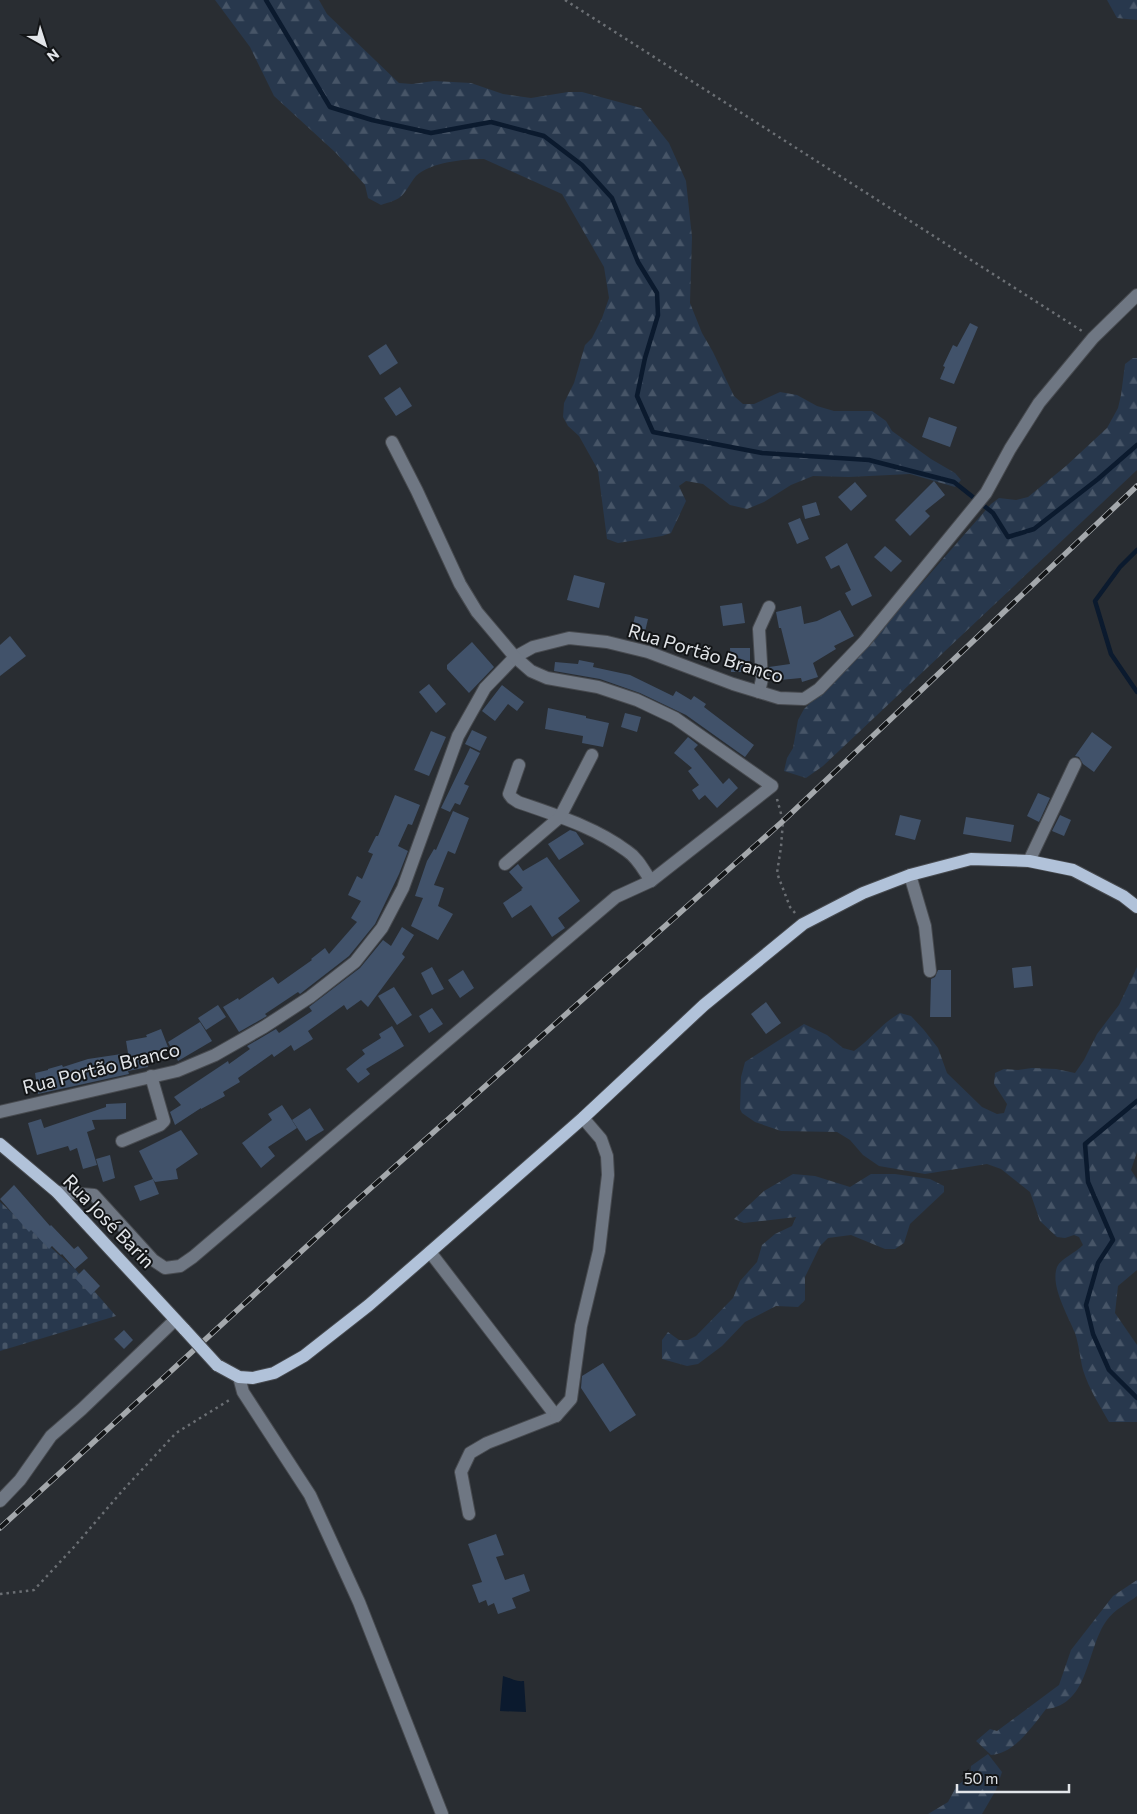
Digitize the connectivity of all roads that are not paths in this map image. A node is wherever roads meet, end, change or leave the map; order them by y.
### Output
1 (1137, 296) edge
2 (392, 442) dead end
3 (769, 607) dead end
4 (514, 657) junction
5 (759, 692) junction
6 (592, 755) dead end
7 (1074, 764) dead end
8 (519, 765) dead end
9 (560, 817) junction
10 (1029, 861) junction
11 (505, 864) dead end
12 (910, 875) junction
13 (650, 881) junction
14 (1137, 907) edge
15 (930, 970) dead end
16 (151, 1076) junction
17 (0, 1112) edge
18 (583, 1118) junction
19 (122, 1141) dead end
20 (0, 1144) edge
21 (57, 1192) junction
22 (430, 1252) junction
23 (175, 1320) junction
24 (238, 1377) junction
25 (556, 1416) junction
26 (0, 1501) edge
27 (469, 1514) dead end
28 (442, 1814) edge

1 - 5 street, Rua Portão Branco
2 - 4 street
3 - 5 street
4 - 5 street, Rua Portão Branco
4 - 13 street
4 - 16 street, Rua Portão Branco
6 - 9 street
7 - 10 street
8 - 9 street
9 - 11 street
9 - 13 street
10 - 12 main road
10 - 14 main road
12 - 15 street
12 - 18 main road
13 - 21 street
16 - 17 street, Rua Portão Branco
16 - 19 street
18 - 22 main road
18 - 25 street
20 - 21 main road, Rua José Barin
21 - 23 main road, Rua José Barin
22 - 24 main road
22 - 25 street
23 - 24 main road, Rua José Barin, bridge
23 - 26 street
24 - 28 street
25 - 27 street

